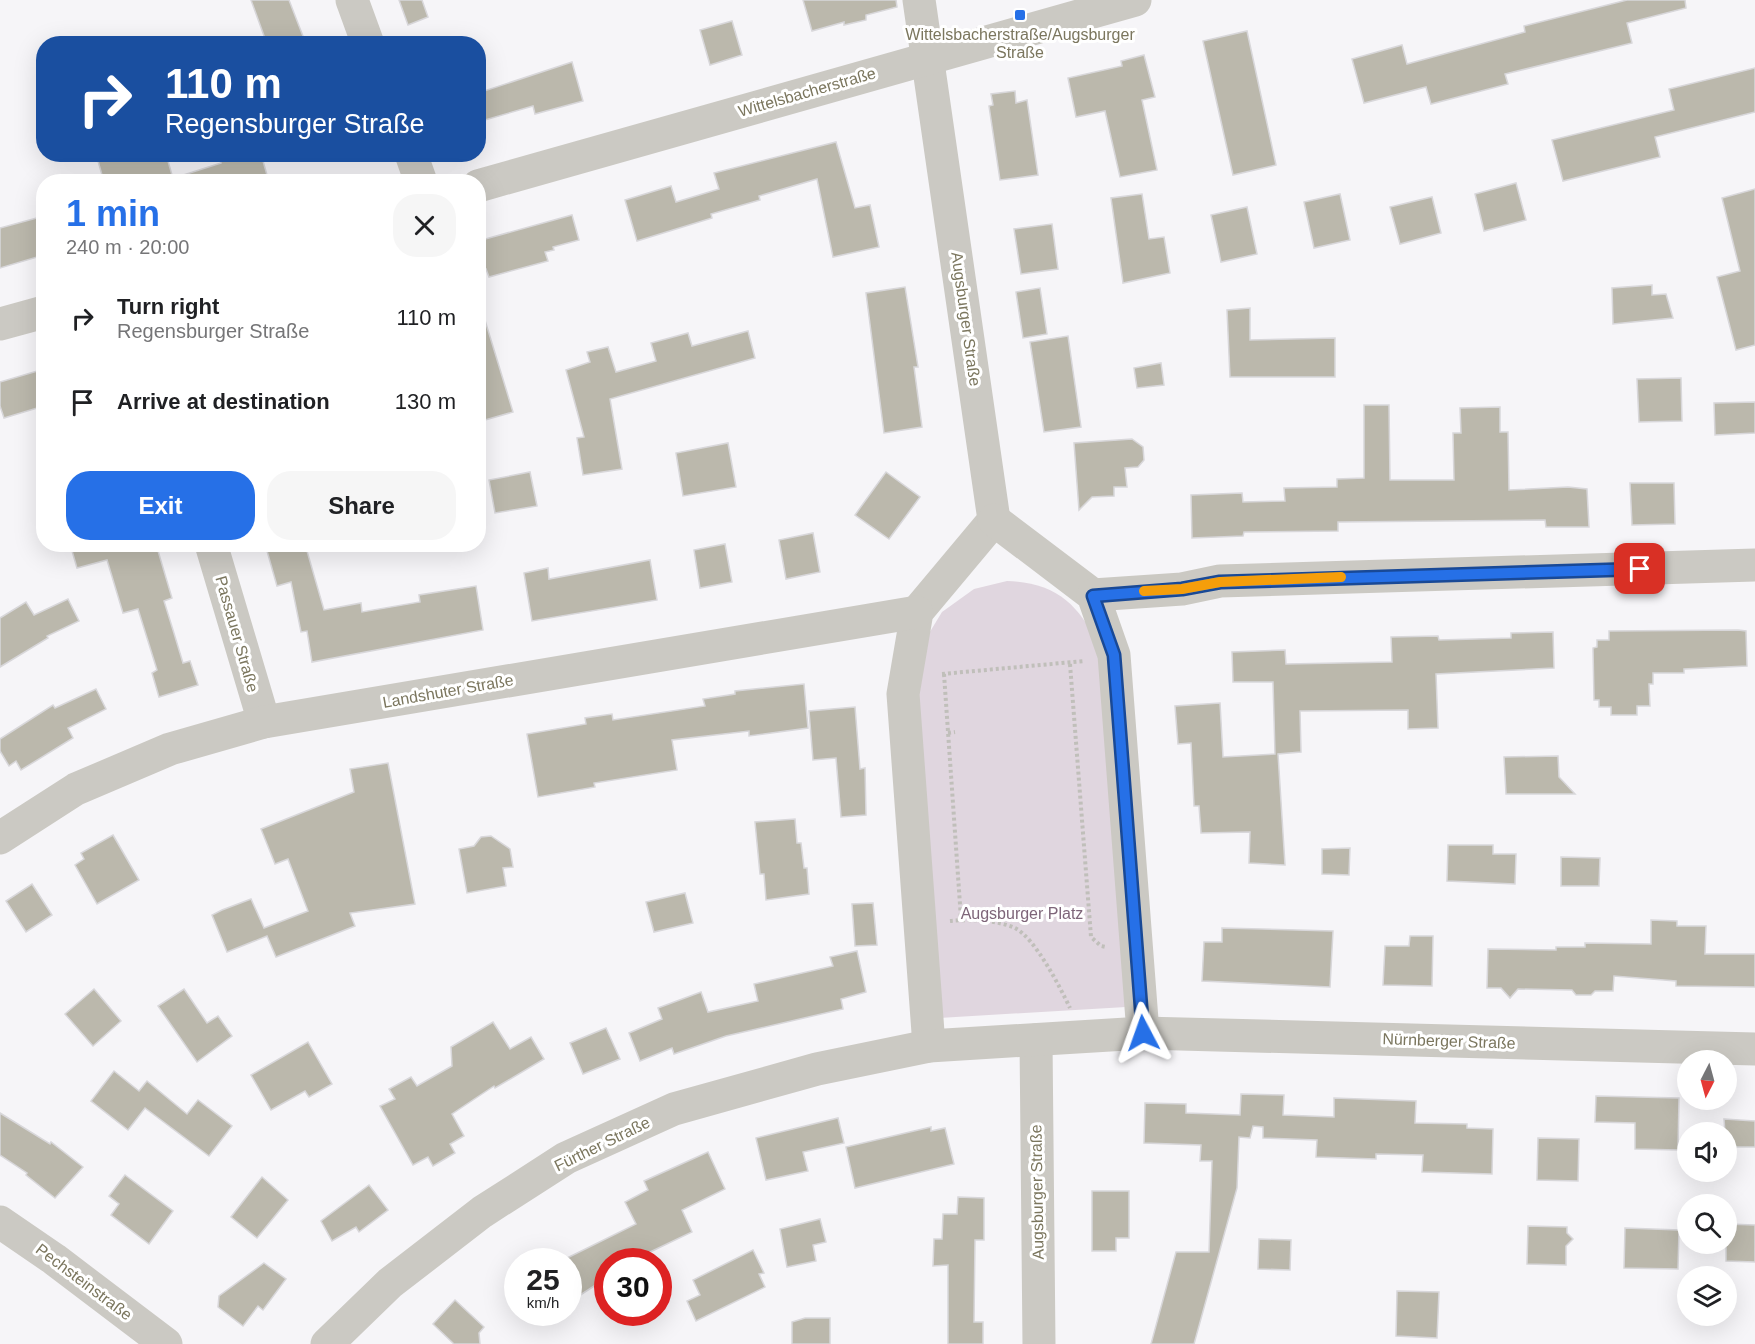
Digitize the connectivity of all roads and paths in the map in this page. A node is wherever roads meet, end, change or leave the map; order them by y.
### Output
1 (352, 0) edge
2 (919, 0) edge
3 (1135, 0) edge
4 (365, 36) edge
5 (928, 57) junction
6 (486, 184) edge
7 (36, 314) edge
8 (0, 324) edge
9 (994, 520) junction
10 (213, 552) edge
11 (1755, 565) edge
12 (1093, 596) junction
13 (917, 612) junction
14 (1090, 660) dead end
15 (1070, 664) junction
16 (936, 673) dead end
17 (944, 674) junction
18 (264, 722) junction
19 (955, 732) dead end
20 (948, 733) junction
21 (0, 838) edge
22 (961, 920) dead end
23 (986, 922) dead end
24 (1137, 949) junction
25 (1071, 1016) dead end
26 (1143, 1033) junction
27 (1036, 1040) junction
28 (929, 1046) junction
29 (1755, 1049) edge
30 (0, 1222) edge
31 (166, 1344) edge
32 (327, 1344) edge
33 (1039, 1344) edge

1 - 4 street
2 - 5 street, Augsburger Straße
3 - 5 street, Wittelsbacherstraße
5 - 6 street, Wittelsbacherstraße
5 - 9 street, Augsburger Straße
7 - 8 street
9 - 12 street
9 - 13 street
10 - 18 street, Passauer Straße
11 - 12 street
12 - 24 street
13 - 18 street, Landshuter Straße
13 - 28 street
14 - 15 path
15 - 17 path
15 - 24 path
16 - 17 path
17 - 20 path
18 - 21 street, Landshuter Straße
19 - 20 path
20 - 22 path
23 - 25 path
24 - 26 street
26 - 27 street
26 - 29 street, Nürnberger Straße
27 - 28 street
27 - 33 street, Augsburger Straße
28 - 32 street, Fürther Straße
30 - 31 street, Pechsteinstraße

